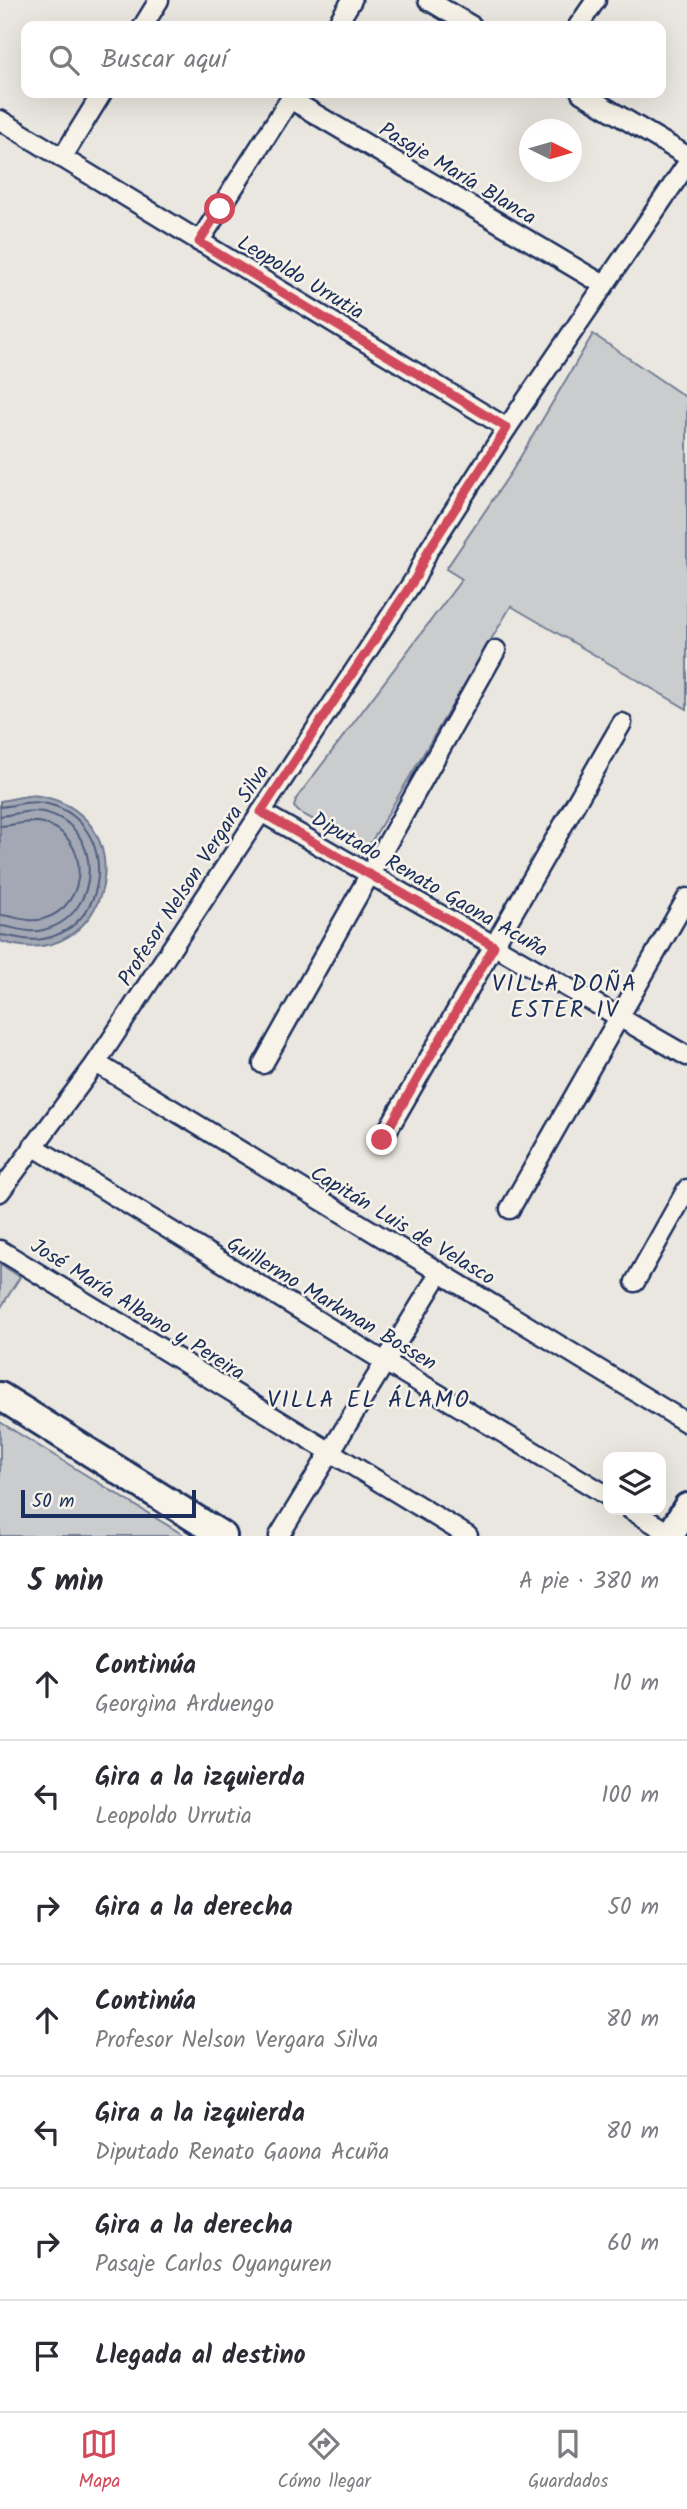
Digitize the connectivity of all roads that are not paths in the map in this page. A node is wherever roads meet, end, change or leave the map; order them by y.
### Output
1 (159, 0) edge
2 (352, 0) edge
3 (428, 0) edge
4 (596, 0) edge
5 (146, 21) edge
6 (339, 21) edge
7 (464, 21) edge
8 (581, 21) edge
9 (99, 98) edge
10 (291, 98) edge
11 (295, 98) edge
12 (588, 98) edge
13 (0, 120) edge
14 (62, 158) junction
15 (686, 164) edge
16 (199, 242) junction
17 (604, 285) junction
18 (507, 428) junction
19 (496, 650) dead end
20 (622, 723) dead end
21 (261, 812) junction
22 (369, 876) junction
23 (687, 898) edge
24 (494, 946) junction
25 (619, 1017) junction
26 (687, 1056) edge
27 (96, 1063) junction
28 (263, 1064) dead end
29 (382, 1140) dead end
30 (33, 1146) junction
31 (687, 1189) edge
32 (0, 1192) edge
33 (510, 1209) dead end
34 (0, 1250) edge
35 (439, 1274) junction
36 (635, 1282) dead end
37 (385, 1362) junction
38 (0, 1396) edge
39 (687, 1423) edge
40 (329, 1453) junction
41 (603, 1493) edge
42 (687, 1507) edge
43 (639, 1515) edge
44 (670, 1535) edge
45 (223, 1536) edge
46 (279, 1536) edge
47 (468, 1536) edge

1 - 5 street
2 - 6 street
3 - 7 street
4 - 8 street
9 - 14 street
10 - 16 street
11 - 17 street, Pasaje María Blanca
12 - 15 street
13 - 14 street, Leopoldo Urrutia
14 - 16 street, Leopoldo Urrutia
15 - 17 street, Profesor Nelson Vergara Silva
16 - 18 street, Leopoldo Urrutia
17 - 18 street, Profesor Nelson Vergara Silva
18 - 21 street, Profesor Nelson Vergara Silva
19 - 22 street
20 - 24 street
21 - 22 street, Diputado Renato Gaona Acuña
21 - 27 street, Profesor Nelson Vergara Silva
22 - 24 street, Diputado Renato Gaona Acuña
22 - 28 street
23 - 25 street
24 - 25 street, Diputado Renato Gaona Acuña
24 - 29 street
25 - 26 street, Diputado Renato Gaona Acuña
25 - 33 street
27 - 30 street, Profesor Nelson Vergara Silva
27 - 35 street, Capitán Luis de Velasco
30 - 32 street, Profesor Nelson Vergara Silva
30 - 37 street, Guillermo Markman Bossen
31 - 36 street
34 - 40 street, José María Albano y Pereira
35 - 37 street
35 - 39 street, Capitán Luis de Velasco
37 - 40 street
37 - 41 street, Guillermo Markman Bossen
38 - 45 street
40 - 46 street
40 - 47 street, José María Albano y Pereira
42 - 44 street
43 - 44 street

